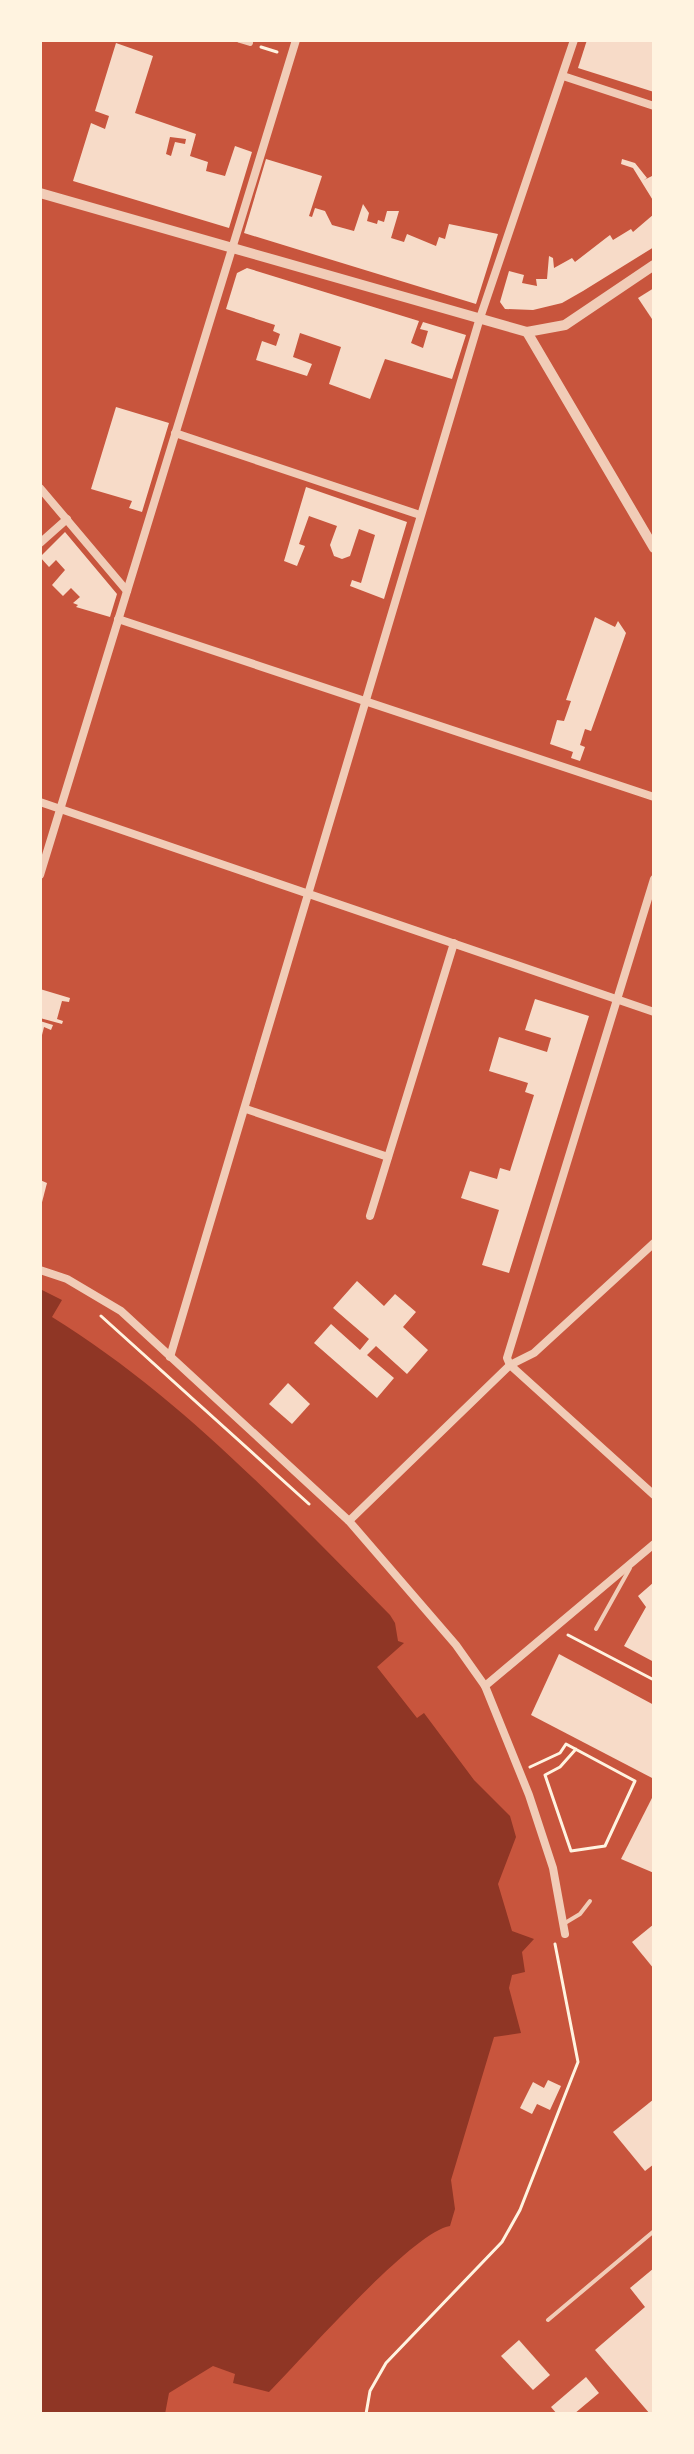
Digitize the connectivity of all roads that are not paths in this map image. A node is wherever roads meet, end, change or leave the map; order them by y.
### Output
1 (240, 40) edge
2 (296, 40) edge
3 (574, 40) edge
4 (250, 43) road end
5 (563, 76) junction
6 (654, 106) edge
7 (40, 193) edge
8 (232, 248) junction
9 (654, 265) edge
10 (479, 321) junction
11 (527, 332) junction
12 (175, 433) junction
13 (40, 488) edge
14 (420, 515) junction
15 (67, 519) junction
16 (40, 543) edge
17 (654, 548) edge
18 (127, 591) junction
19 (118, 619) junction
20 (364, 701) junction
21 (654, 797) edge
22 (40, 802) edge
23 (60, 809) junction
24 (40, 875) edge
25 (654, 879) edge
26 (307, 893) junction
27 (454, 943) junction
28 (616, 999) junction
29 (654, 1012) edge
30 (246, 1109) junction
31 (388, 1157) junction
32 (370, 1216) dead end
33 (654, 1243) edge
34 (40, 1270) edge
35 (170, 1357) junction
36 (510, 1365) junction
37 (654, 1495) edge
38 (349, 1521) junction
39 (654, 1544) edge
40 (635, 1560) junction
41 (596, 1629) dead end
42 (485, 1686) junction
43 (590, 1901) dead end
44 (563, 1924) junction
45 (565, 1934) dead end
46 (654, 2231) edge
47 (548, 2320) dead end

1 - 4 street
2 - 8 street
3 - 5 street
5 - 6 street
5 - 10 street
7 - 8 street
8 - 10 street
8 - 12 street
9 - 11 street
10 - 11 street
10 - 14 street
11 - 17 street
12 - 14 street
12 - 18 street
13 - 15 street
14 - 20 street
15 - 16 street
15 - 18 street
18 - 19 street
19 - 20 street
19 - 23 street
20 - 21 street
20 - 26 street
22 - 23 street
23 - 24 street
23 - 26 street
25 - 28 street
26 - 27 street
26 - 30 street
27 - 28 street
27 - 31 street
28 - 29 street
28 - 36 street
30 - 31 street
30 - 35 street
31 - 32 street
33 - 36 street
34 - 35 street
35 - 38 street
36 - 37 street
36 - 38 street
38 - 42 street
39 - 40 street
40 - 41 lane
40 - 42 street
42 - 44 street
43 - 44 lane
44 - 45 street
46 - 47 lane

